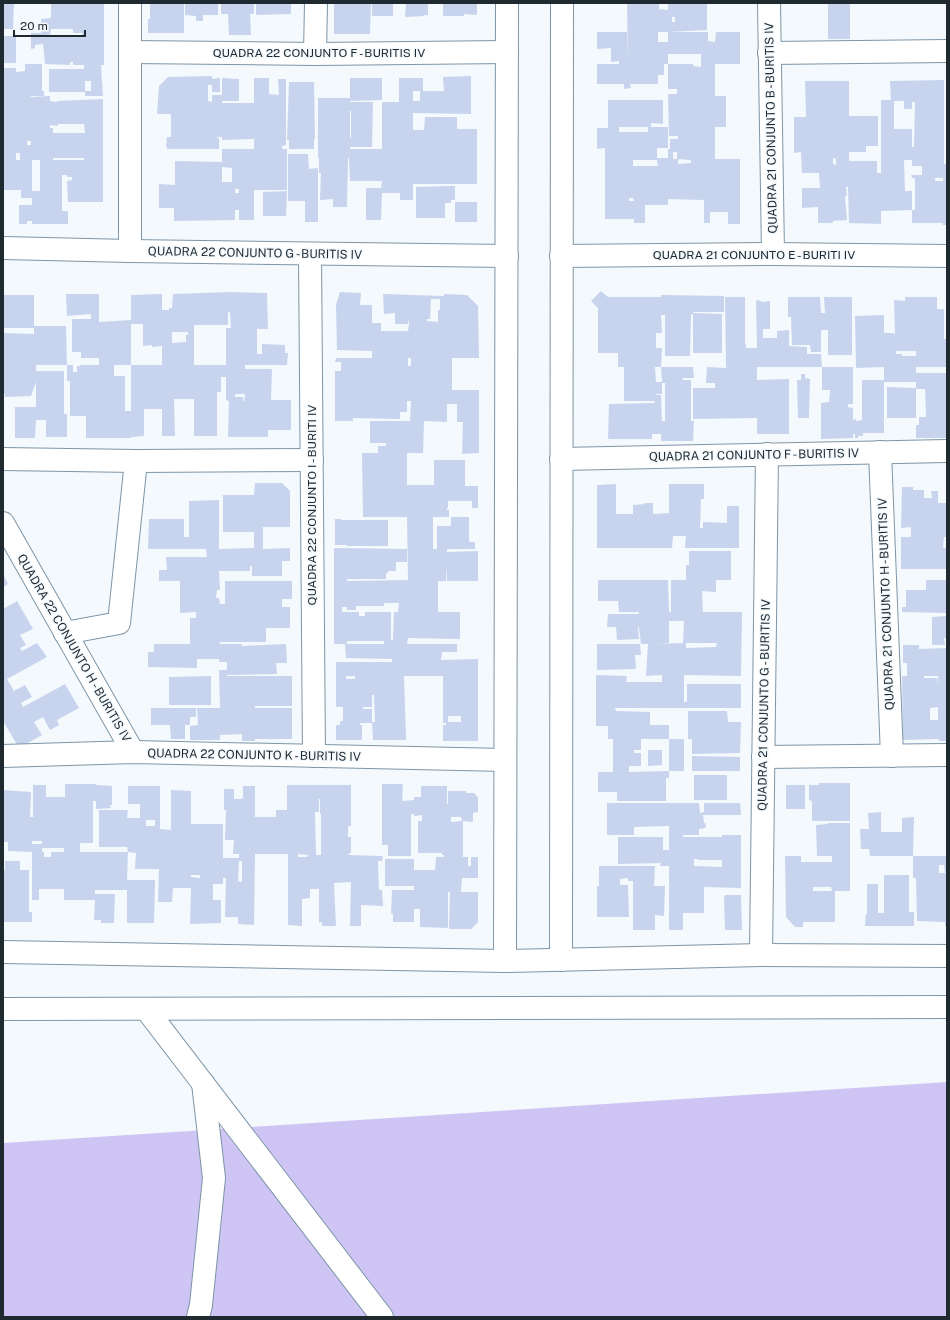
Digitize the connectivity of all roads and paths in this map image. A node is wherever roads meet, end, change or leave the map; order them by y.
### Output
1 (130, 3) edge
2 (316, 3) edge
3 (507, 3) edge
4 (562, 3) edge
5 (768, 3) edge
6 (947, 51) edge
7 (131, 52) junction
8 (507, 52) junction
9 (769, 53) junction
10 (315, 54) junction
11 (3, 248) edge
12 (130, 252) junction
13 (310, 254) junction
14 (773, 254) junction
15 (507, 256) junction
16 (561, 256) junction
17 (947, 256) edge
18 (947, 451) edge
19 (880, 452) junction
20 (767, 454) junction
21 (561, 459) junction
22 (3, 460) edge
23 (312, 460) junction
24 (136, 461) junction
25 (3, 524) edge
26 (65, 633) junction
27 (133, 752) junction
28 (947, 755) edge
29 (3, 756) edge
30 (314, 756) junction
31 (892, 756) junction
32 (763, 757) junction
33 (505, 760) junction
34 (3, 952) edge
35 (761, 956) junction
36 (947, 956) edge
37 (561, 960) junction
38 (505, 961) junction
39 (947, 1007) edge
40 (3, 1009) edge
41 (146, 1009) junction
42 (203, 1083) junction
43 (198, 1317) edge
44 (382, 1317) edge

1 - 7 street
2 - 10 street
3 - 8 street
4 - 16 street
5 - 9 street, QUADRA 21 CONJUNTO B - BURITIS IV
6 - 9 street
7 - 10 street, QUADRA 22 CONJUNTO F - BURITIS IV
7 - 12 street
8 - 10 street, QUADRA 22 CONJUNTO F - BURITIS IV
8 - 15 street
9 - 14 street, QUADRA 21 CONJUNTO B - BURITIS IV
11 - 12 street, QUADRA 22 CONJUNTO G - BURITIS IV
12 - 13 street, QUADRA 22 CONJUNTO G - BURITIS IV
13 - 15 street, QUADRA 22 CONJUNTO G - BURITIS IV
13 - 23 street, QUADRA 22 CONJUNTO I - BURITI IV
14 - 16 street, QUADRA 21 CONJUNTO E - BURITI IV
14 - 17 street, QUADRA 21 CONJUNTO E - BURITI IV
15 - 33 street
16 - 21 street
18 - 19 street, QUADRA 21 CONJUNTO F - BURITIS IV
19 - 20 street, QUADRA 21 CONJUNTO F - BURITIS IV
19 - 31 street, QUADRA 21 CONJUNTO H - BURITIS IV
20 - 21 street, QUADRA 21 CONJUNTO F - BURITIS IV
20 - 32 street, QUADRA 21 CONJUNTO G - BURITIS IV
21 - 37 street
22 - 24 street
23 - 24 street
23 - 30 street, QUADRA 22 CONJUNTO I - BURITI IV
24 - 26 street
25 - 26 street, QUADRA 22 CONJUNTO H - BURITIS IV
26 - 27 street, QUADRA 22 CONJUNTO H - BURITIS IV
27 - 29 street, QUADRA 22 CONJUNTO K - BURITIS IV
27 - 30 street, QUADRA 22 CONJUNTO K - BURITIS IV
28 - 31 street
30 - 33 street, QUADRA 22 CONJUNTO K - BURITIS IV
31 - 32 street
32 - 35 street, QUADRA 21 CONJUNTO G - BURITIS IV
33 - 38 street
34 - 38 street
35 - 36 street
35 - 37 street
37 - 38 street
39 - 41 street
40 - 41 street
41 - 42 street
42 - 43 street
42 - 44 street

